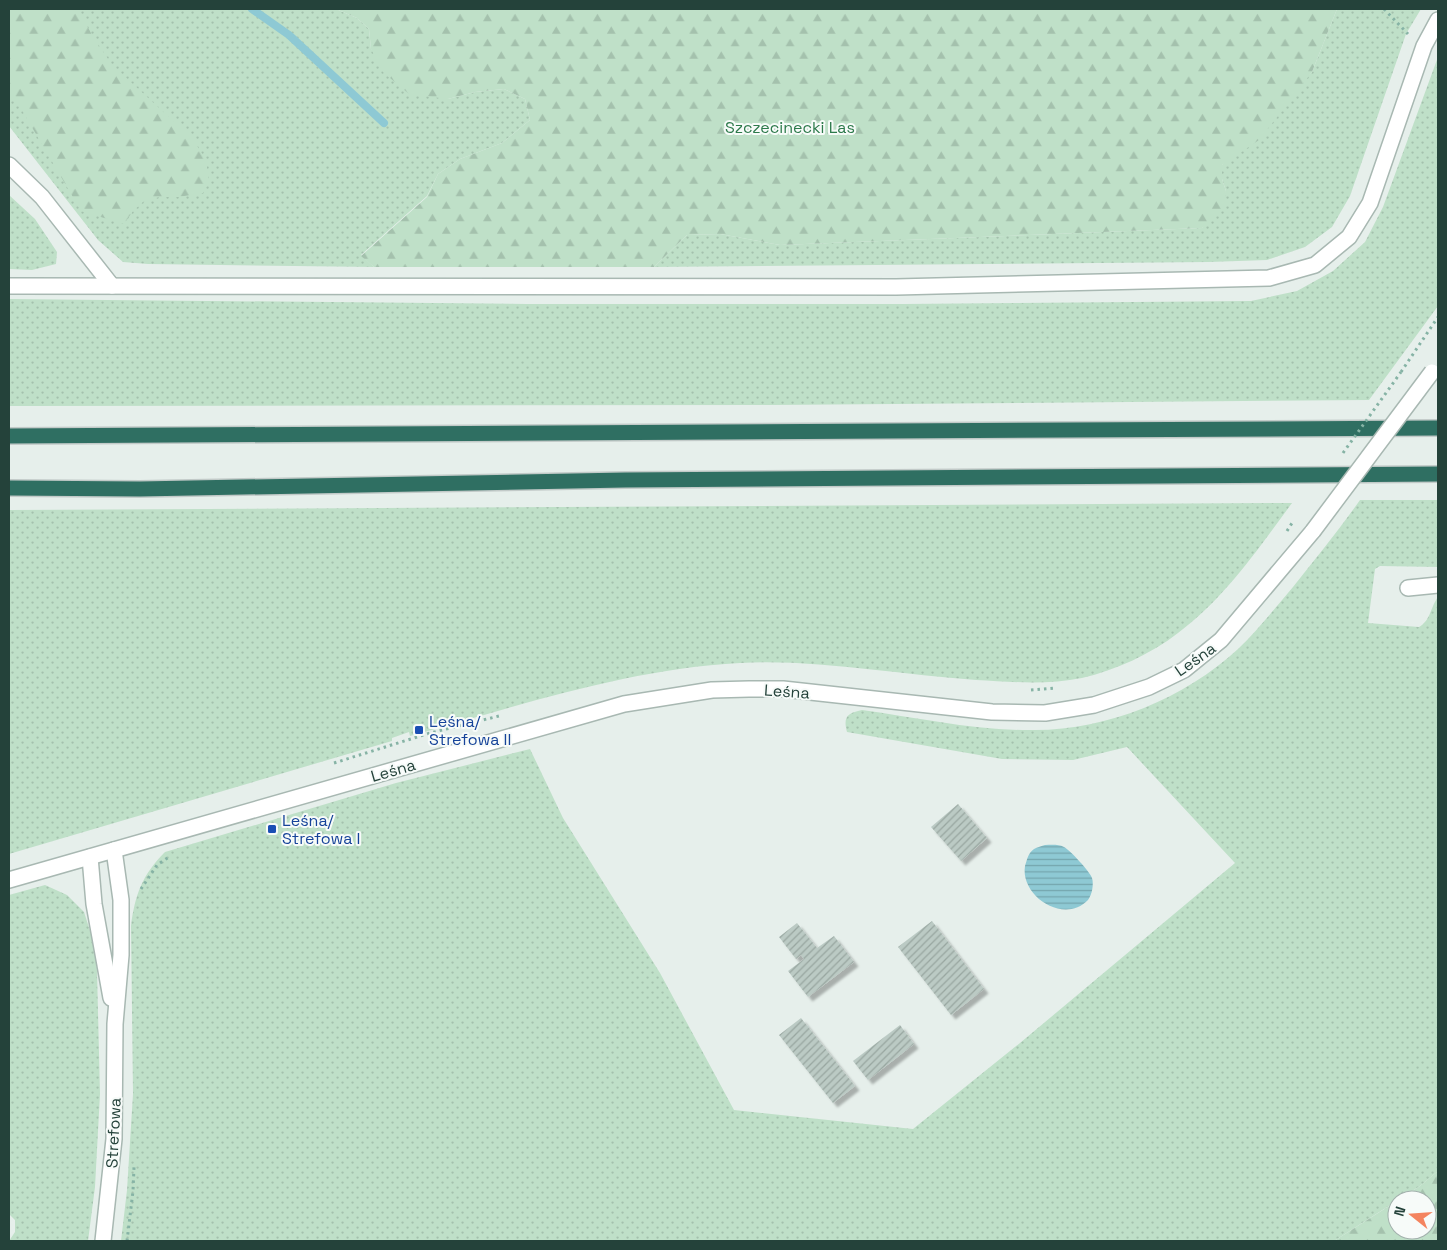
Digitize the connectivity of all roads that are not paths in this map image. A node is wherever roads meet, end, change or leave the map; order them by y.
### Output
1 (1438, 20) edge
2 (9, 165) edge
3 (9, 286) edge
4 (112, 286) junction
5 (1435, 368) edge
6 (1438, 428) edge
7 (9, 436) edge
8 (1438, 474) edge
9 (9, 488) edge
10 (1438, 585) edge
11 (1408, 588) dead end
12 (114, 850) junction
13 (90, 857) junction
14 (9, 880) edge
15 (115, 1024) junction
16 (104, 1241) edge

1 - 4 street
2 - 4 street
3 - 4 street
5 - 12 street, Leśna, bridge
6 - 7 highway
8 - 9 highway
10 - 11 street
12 - 13 street, Leśna
12 - 15 street, Strefowa
13 - 14 street, Leśna
13 - 15 street, Strefowa
15 - 16 street, Strefowa

